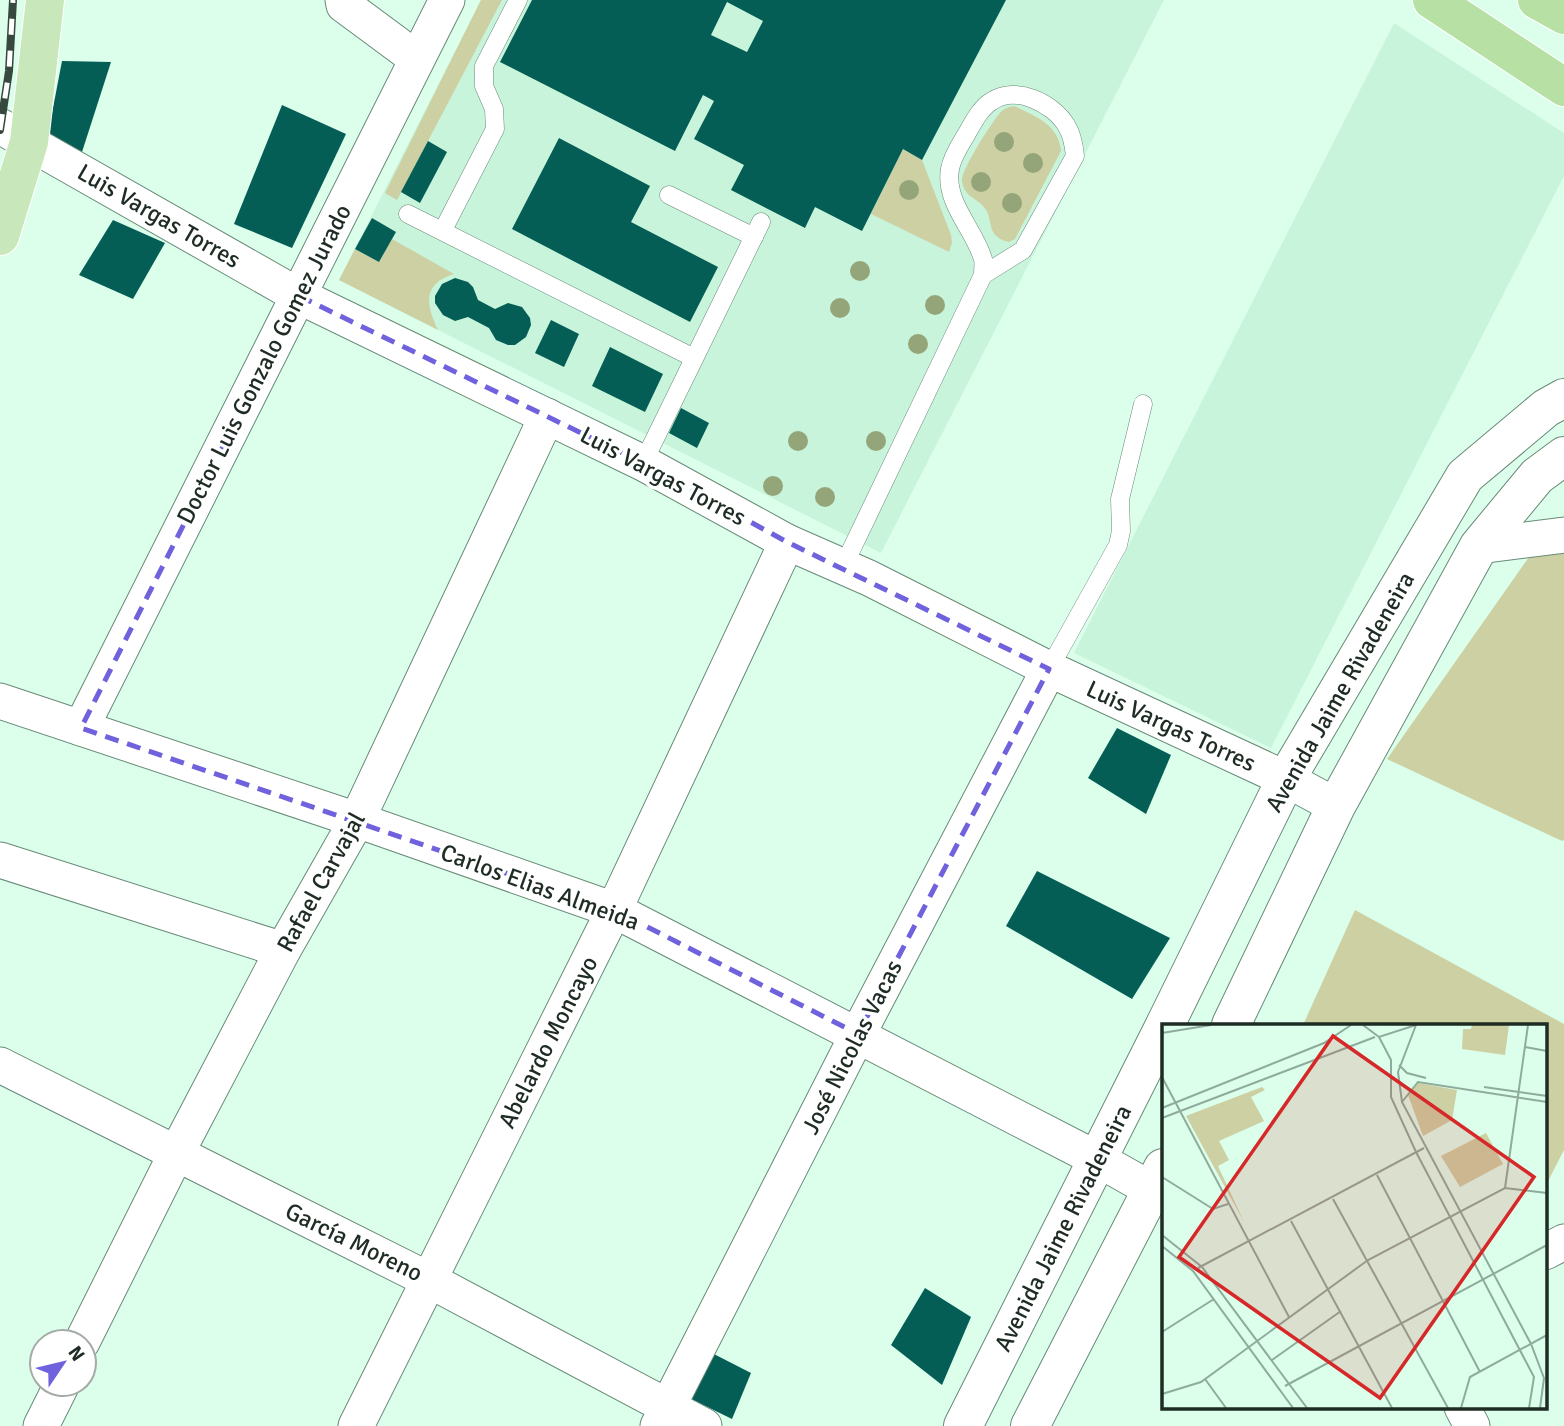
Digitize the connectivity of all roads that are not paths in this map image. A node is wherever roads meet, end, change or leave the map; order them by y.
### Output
1 (45, 0) edge
2 (343, 0) edge
3 (447, 0) edge
4 (518, 0) edge
5 (1432, 0) edge
6 (1537, 0) edge
7 (1564, 15) edge
8 (417, 60) junction
9 (1564, 87) edge
10 (15, 134) edge
11 (669, 195) dead end
12 (408, 214) dead end
13 (443, 230) junction
14 (0, 236) edge
15 (983, 275) junction
16 (299, 296) junction
17 (694, 358) junction
18 (1564, 398) edge
19 (1143, 404) dead end
20 (547, 416) junction
21 (1564, 456) edge
22 (643, 463) junction
23 (1564, 535) edge
24 (787, 542) junction
25 (1479, 546) junction
26 (843, 567) junction
27 (1049, 669) junction
28 (0, 701) edge
29 (81, 728) junction
30 (1286, 779) junction
31 (1336, 806) junction
32 (357, 820) junction
33 (0, 860) edge
34 (614, 909) junction
35 (283, 950) junction
36 (1165, 1024) edge
37 (1231, 1024) edge
38 (1162, 1031) edge
39 (858, 1034) junction
40 (0, 1065) edge
41 (176, 1154) junction
42 (1099, 1160) junction
43 (1160, 1185) edge
44 (1564, 1242) edge
45 (1546, 1251) edge
46 (429, 1280) junction
47 (89, 1328) edge
48 (55, 1398) edge
49 (1463, 1408) edge
50 (663, 1417) edge
51 (41, 1426) edge
52 (356, 1426) edge
53 (704, 1426) edge
54 (963, 1426) edge
55 (1030, 1426) edge
56 (1472, 1426) edge

1 - 10 main road
2 - 8 street
3 - 8 street, Doctor Luis Gonzalo Gomez Jurado
4 - 13 lane
5 - 9 highway
6 - 7 highway
8 - 16 street, Doctor Luis Gonzalo Gomez Jurado
10 - 14 main road
10 - 16 street, Luis Vargas Torres
11 - 17 lane
12 - 13 lane
13 - 17 lane
15 - 15 lane
15 - 26 lane
16 - 20 street, Luis Vargas Torres
16 - 29 street, Doctor Luis Gonzalo Gomez Jurado
17 - 22 lane
18 - 30 main road, Avenida Jaime Rivadeneira
19 - 27 lane
20 - 22 street, Luis Vargas Torres
20 - 32 street, Rafael Carvajal
21 - 25 main road, Avenida Jaime Rivadeneira
22 - 24 street, Luis Vargas Torres
23 - 25 street
24 - 26 street, Luis Vargas Torres
24 - 34 street, Abelardo Moncayo
25 - 31 main road, Avenida Jaime Rivadeneira
26 - 27 street, Luis Vargas Torres
27 - 30 street, Luis Vargas Torres
27 - 39 street, José Nicolas Vacas
28 - 29 street, Carlos Elias Almeida
29 - 32 street, Carlos Elias Almeida
30 - 31 street, Luis Vargas Torres
30 - 36 main road, Avenida Jaime Rivadeneira
31 - 37 main road, Avenida Jaime Rivadeneira
32 - 34 street, Carlos Elias Almeida
32 - 35 street, Rafael Carvajal
33 - 35 street
34 - 39 street, Carlos Elias Almeida
34 - 46 street, Abelardo Moncayo
35 - 41 street, Rafael Carvajal
38 - 42 main road, Avenida Jaime Rivadeneira
39 - 42 street, Carlos Elias Almeida
39 - 50 street, José Nicolas Vacas
40 - 41 street, García Moreno
41 - 46 street, García Moreno
41 - 47 street, Rafael Carvajal
42 - 43 street, Carlos Elias Almeida
42 - 54 main road, Avenida Jaime Rivadeneira
43 - 55 main road
44 - 45 street
46 - 50 street, García Moreno
46 - 52 street, Abelardo Moncayo
48 - 51 street
49 - 56 street
50 - 53 street, García Moreno

